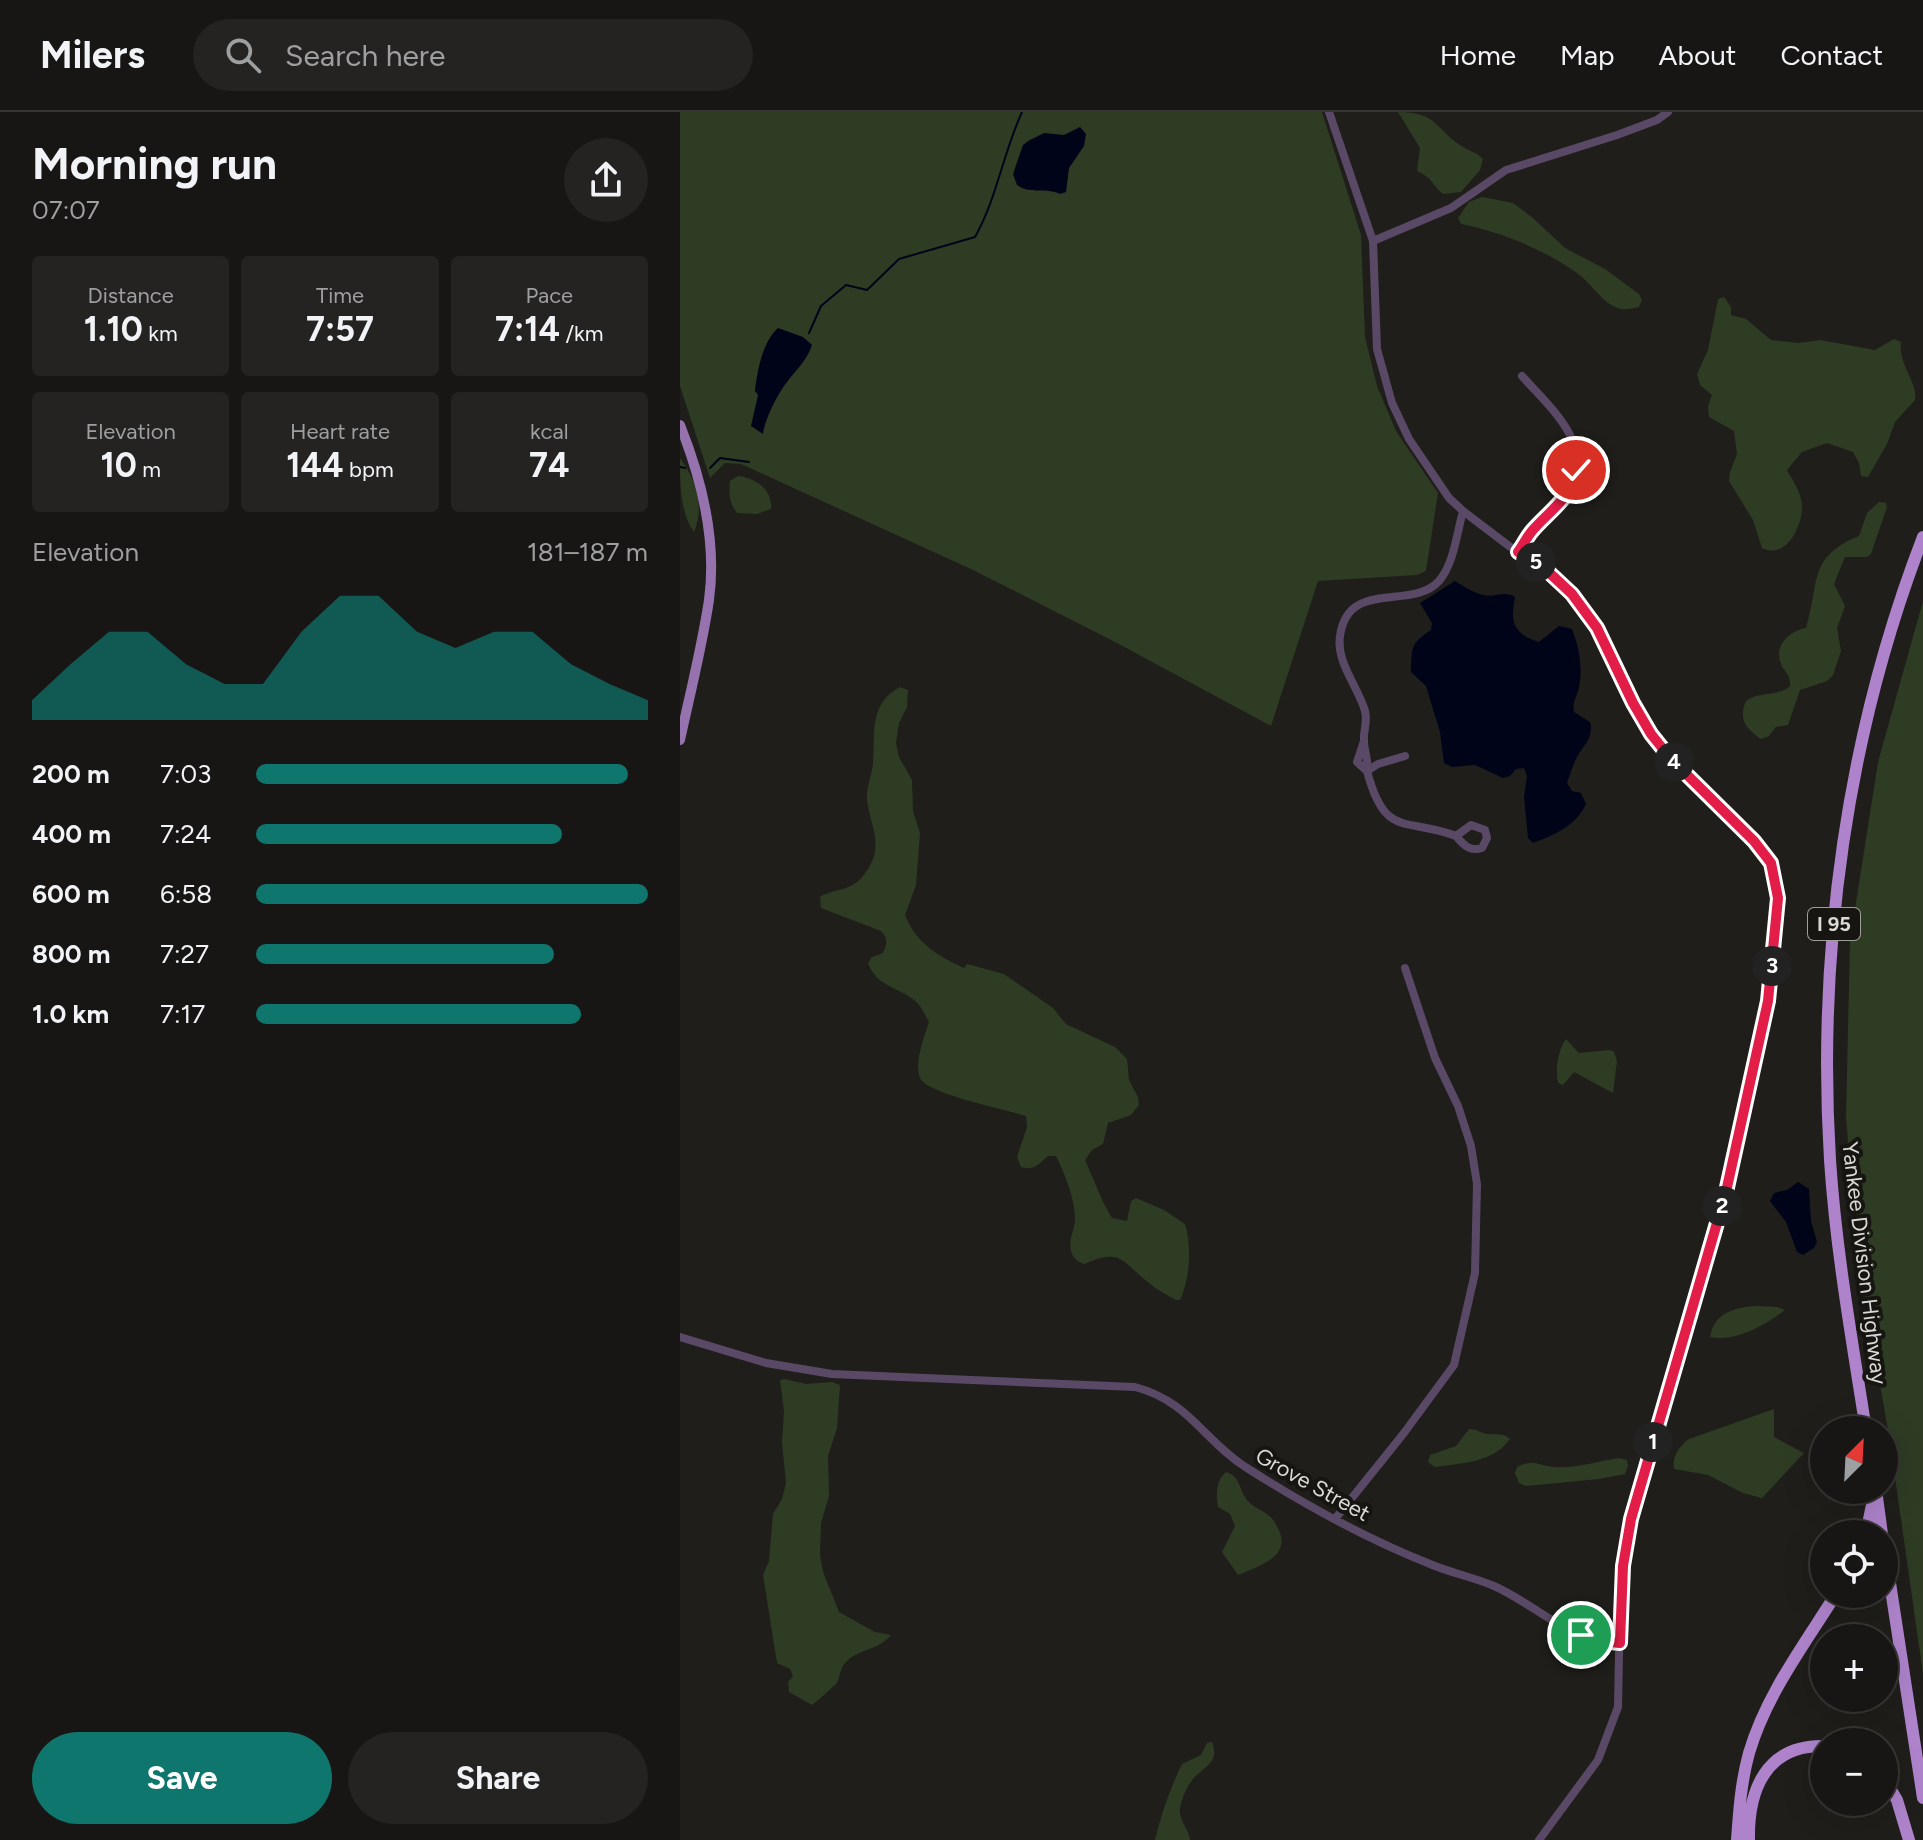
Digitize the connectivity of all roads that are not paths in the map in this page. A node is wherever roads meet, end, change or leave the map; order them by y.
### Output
1 (1329, 112) edge
2 (1668, 112) edge
3 (1373, 241) junction
4 (1522, 376) dead end
5 (680, 425) edge
6 (1463, 511) junction
7 (1923, 537) edge
8 (1518, 552) junction
9 (680, 740) edge
10 (1405, 756) dead end
11 (1367, 771) junction
12 (1456, 836) dead end
13 (1405, 968) dead end
14 (680, 1337) edge
15 (1864, 1416) edge
16 (1335, 1519) junction
17 (1827, 1608) edge
18 (1894, 1608) edge
19 (1620, 1643) junction
20 (1810, 1747) edge
21 (1923, 1798) edge
22 (1898, 1803) edge
23 (1539, 1840) edge
24 (1737, 1840) edge
25 (1749, 1840) edge
26 (1909, 1840) edge

1 - 3 street
2 - 3 street
3 - 6 street
4 - 8 street
5 - 9 main road
6 - 8 street
6 - 11 street
7 - 15 highway, Yankee Division Highway / I 95
8 - 19 street
10 - 11 street
11 - 12 street
13 - 16 street
14 - 16 street, Grove Street
16 - 19 street, Grove Street
17 - 24 highway
18 - 21 highway
19 - 23 street
20 - 25 highway
22 - 26 highway

